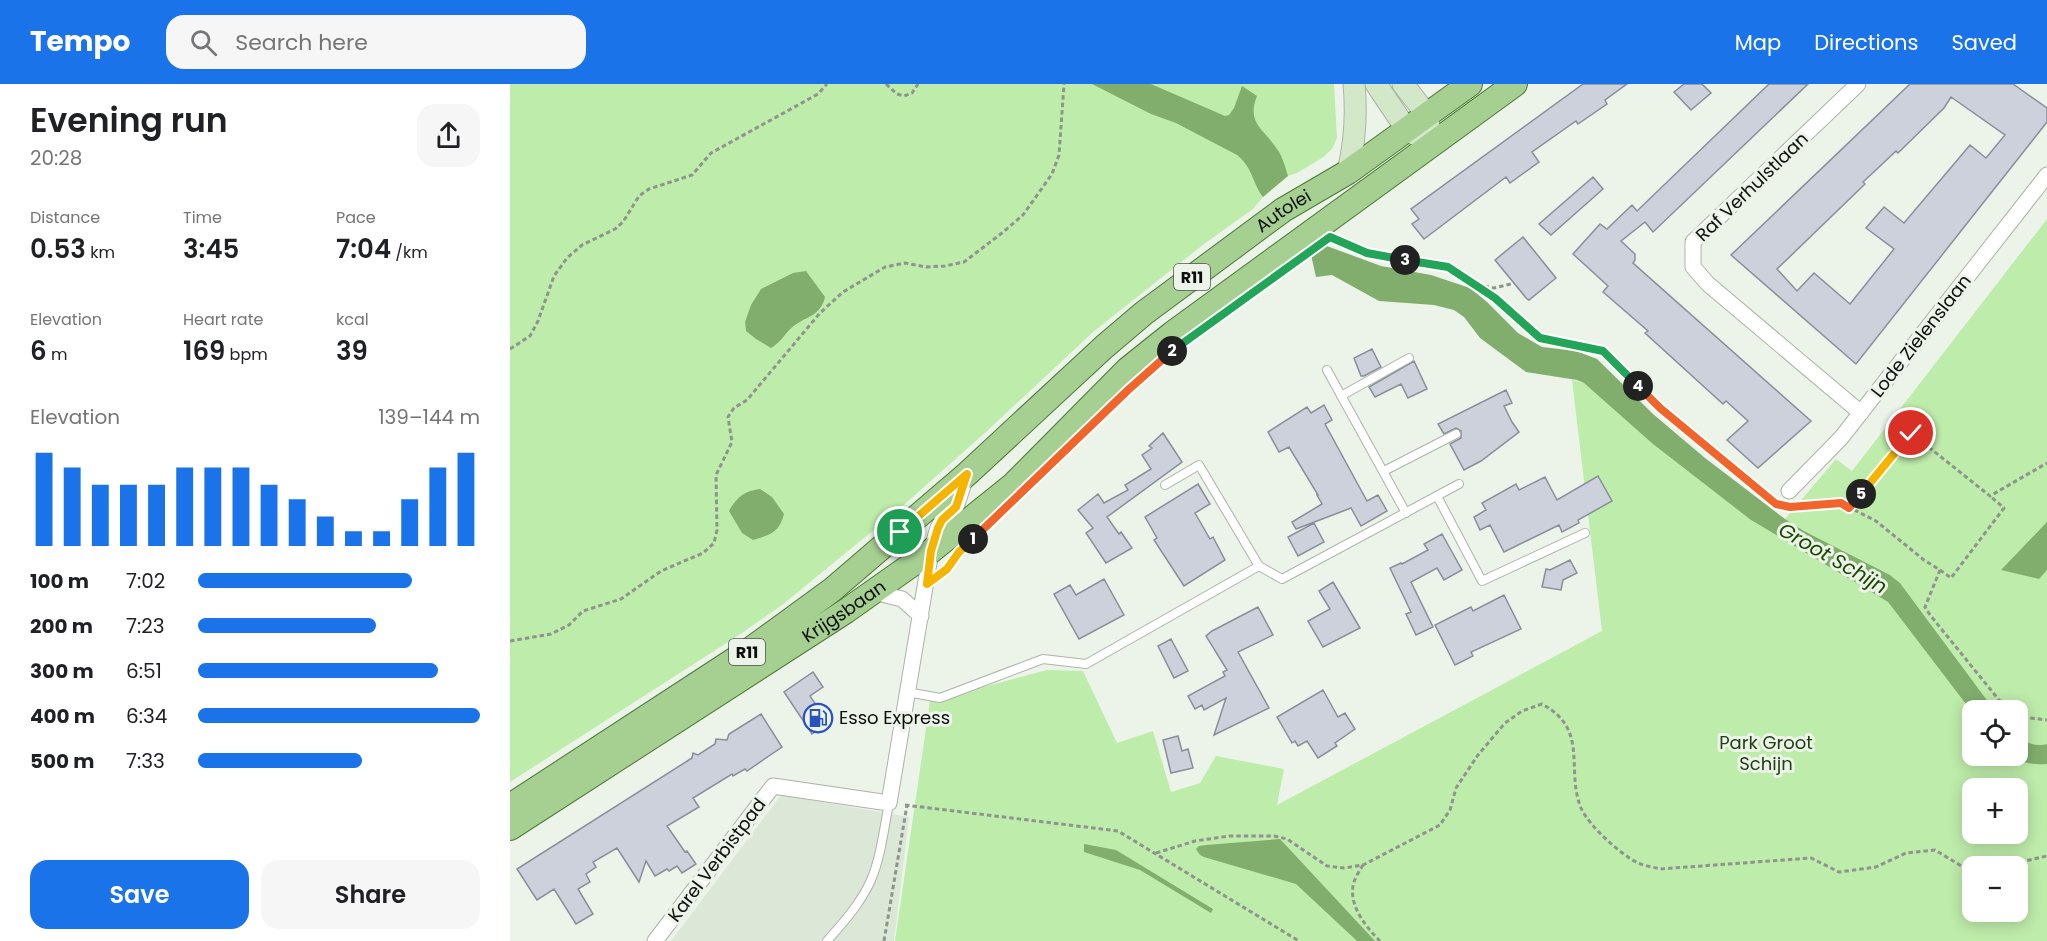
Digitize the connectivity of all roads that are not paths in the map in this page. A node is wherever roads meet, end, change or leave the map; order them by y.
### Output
1 (1354, 84) edge
2 (1376, 84) edge
3 (1403, 84) edge
4 (1470, 84) edge
5 (1515, 84) edge
6 (1858, 84) edge
7 (1427, 115) junction
8 (1407, 130) junction
9 (1433, 144) junction
10 (1348, 172) junction
11 (2047, 175) edge
12 (1173, 333) joint
13 (1104, 347) joint
14 (1409, 358) dead end
15 (1327, 370) dead end
16 (1341, 396) junction
17 (1861, 413) junction
18 (1456, 434) dead end
19 (1384, 471) junction
20 (967, 474) junction
21 (1459, 484) dead end
22 (1165, 485) dead end
23 (1437, 496) junction
24 (1786, 498) road end
25 (1406, 513) junction
26 (1585, 533) dead end
27 (931, 551) junction
28 (1260, 566) junction
29 (874, 592) junction
30 (921, 616) junction
31 (907, 692) junction
32 (889, 803) junction
33 (510, 807) edge
34 (510, 828) edge
35 (839, 927) junction
36 (655, 941) edge
37 (827, 941) edge
38 (837, 941) edge

1 - 10 street
2 - 8 street
3 - 7 street
4 - 7 main road, Autolei / R11
5 - 9 main road, Autolei / R11
6 - 17 street, Raf Verhulstlaan
7 - 8 main road, Autolei / R11
7 - 9 street
8 - 9 street
8 - 10 main road, Autolei / R11
9 - 12 main road, Autolei / R11
10 - 13 main road, Autolei / R11
11 - 17 street, Lode Zielenslaan
12 - 27 main road, Krijgsbaan / R11
13 - 20 main road, Krijgsbaan / R11
14 - 16 lane
15 - 16 lane
16 - 19 lane
17 - 24 street, Lode Zielenslaan
18 - 19 lane
19 - 25 lane
20 - 27 street
20 - 33 main road, Krijgsbaan / R11
21 - 23 lane
22 - 28 lane
23 - 25 lane
23 - 26 lane
25 - 28 lane
27 - 29 main road, Krijgsbaan / R11
27 - 30 street
28 - 31 lane
29 - 30 street
29 - 34 main road, Krijgsbaan / R11
30 - 31 street
31 - 32 street
32 - 35 lane
32 - 36 street, Karel Verbistpad
35 - 37 lane
35 - 38 lane

